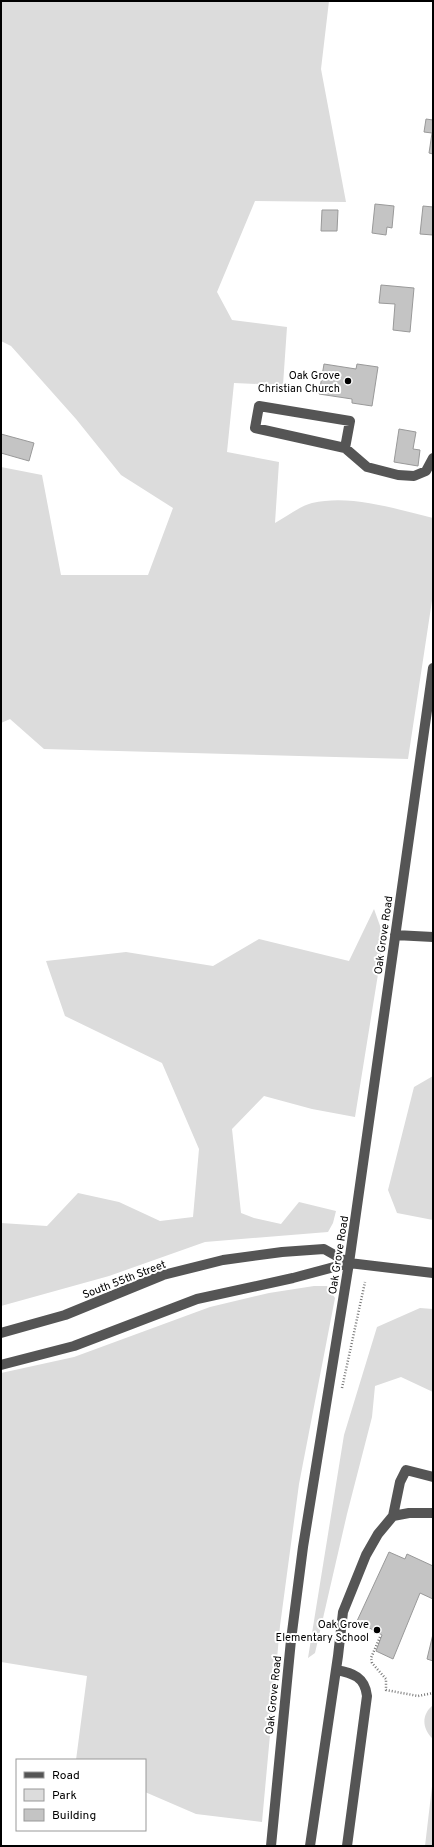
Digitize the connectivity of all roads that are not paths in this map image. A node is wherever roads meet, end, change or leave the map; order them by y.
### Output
1 (345, 448) junction
2 (433, 458) edge
3 (433, 668) edge
4 (396, 935) junction
5 (433, 937) edge
6 (349, 1263) junction
7 (433, 1273) edge
8 (1, 1333) edge
9 (1, 1364) edge
10 (433, 1477) edge
11 (433, 1513) edge
12 (393, 1516) junction
13 (336, 1670) junction
14 (271, 1846) edge
15 (310, 1846) edge
16 (347, 1846) edge

1 - 1 street
1 - 2 street
3 - 4 street, Oak Grove Road
4 - 5 street
4 - 6 street, Oak Grove Road
6 - 7 street, South 55th Street
6 - 8 street, South 55th Street
6 - 9 street, South 55th Street
6 - 14 street, Oak Grove Road
10 - 12 street
11 - 12 street
12 - 13 street
13 - 15 street
13 - 16 street

